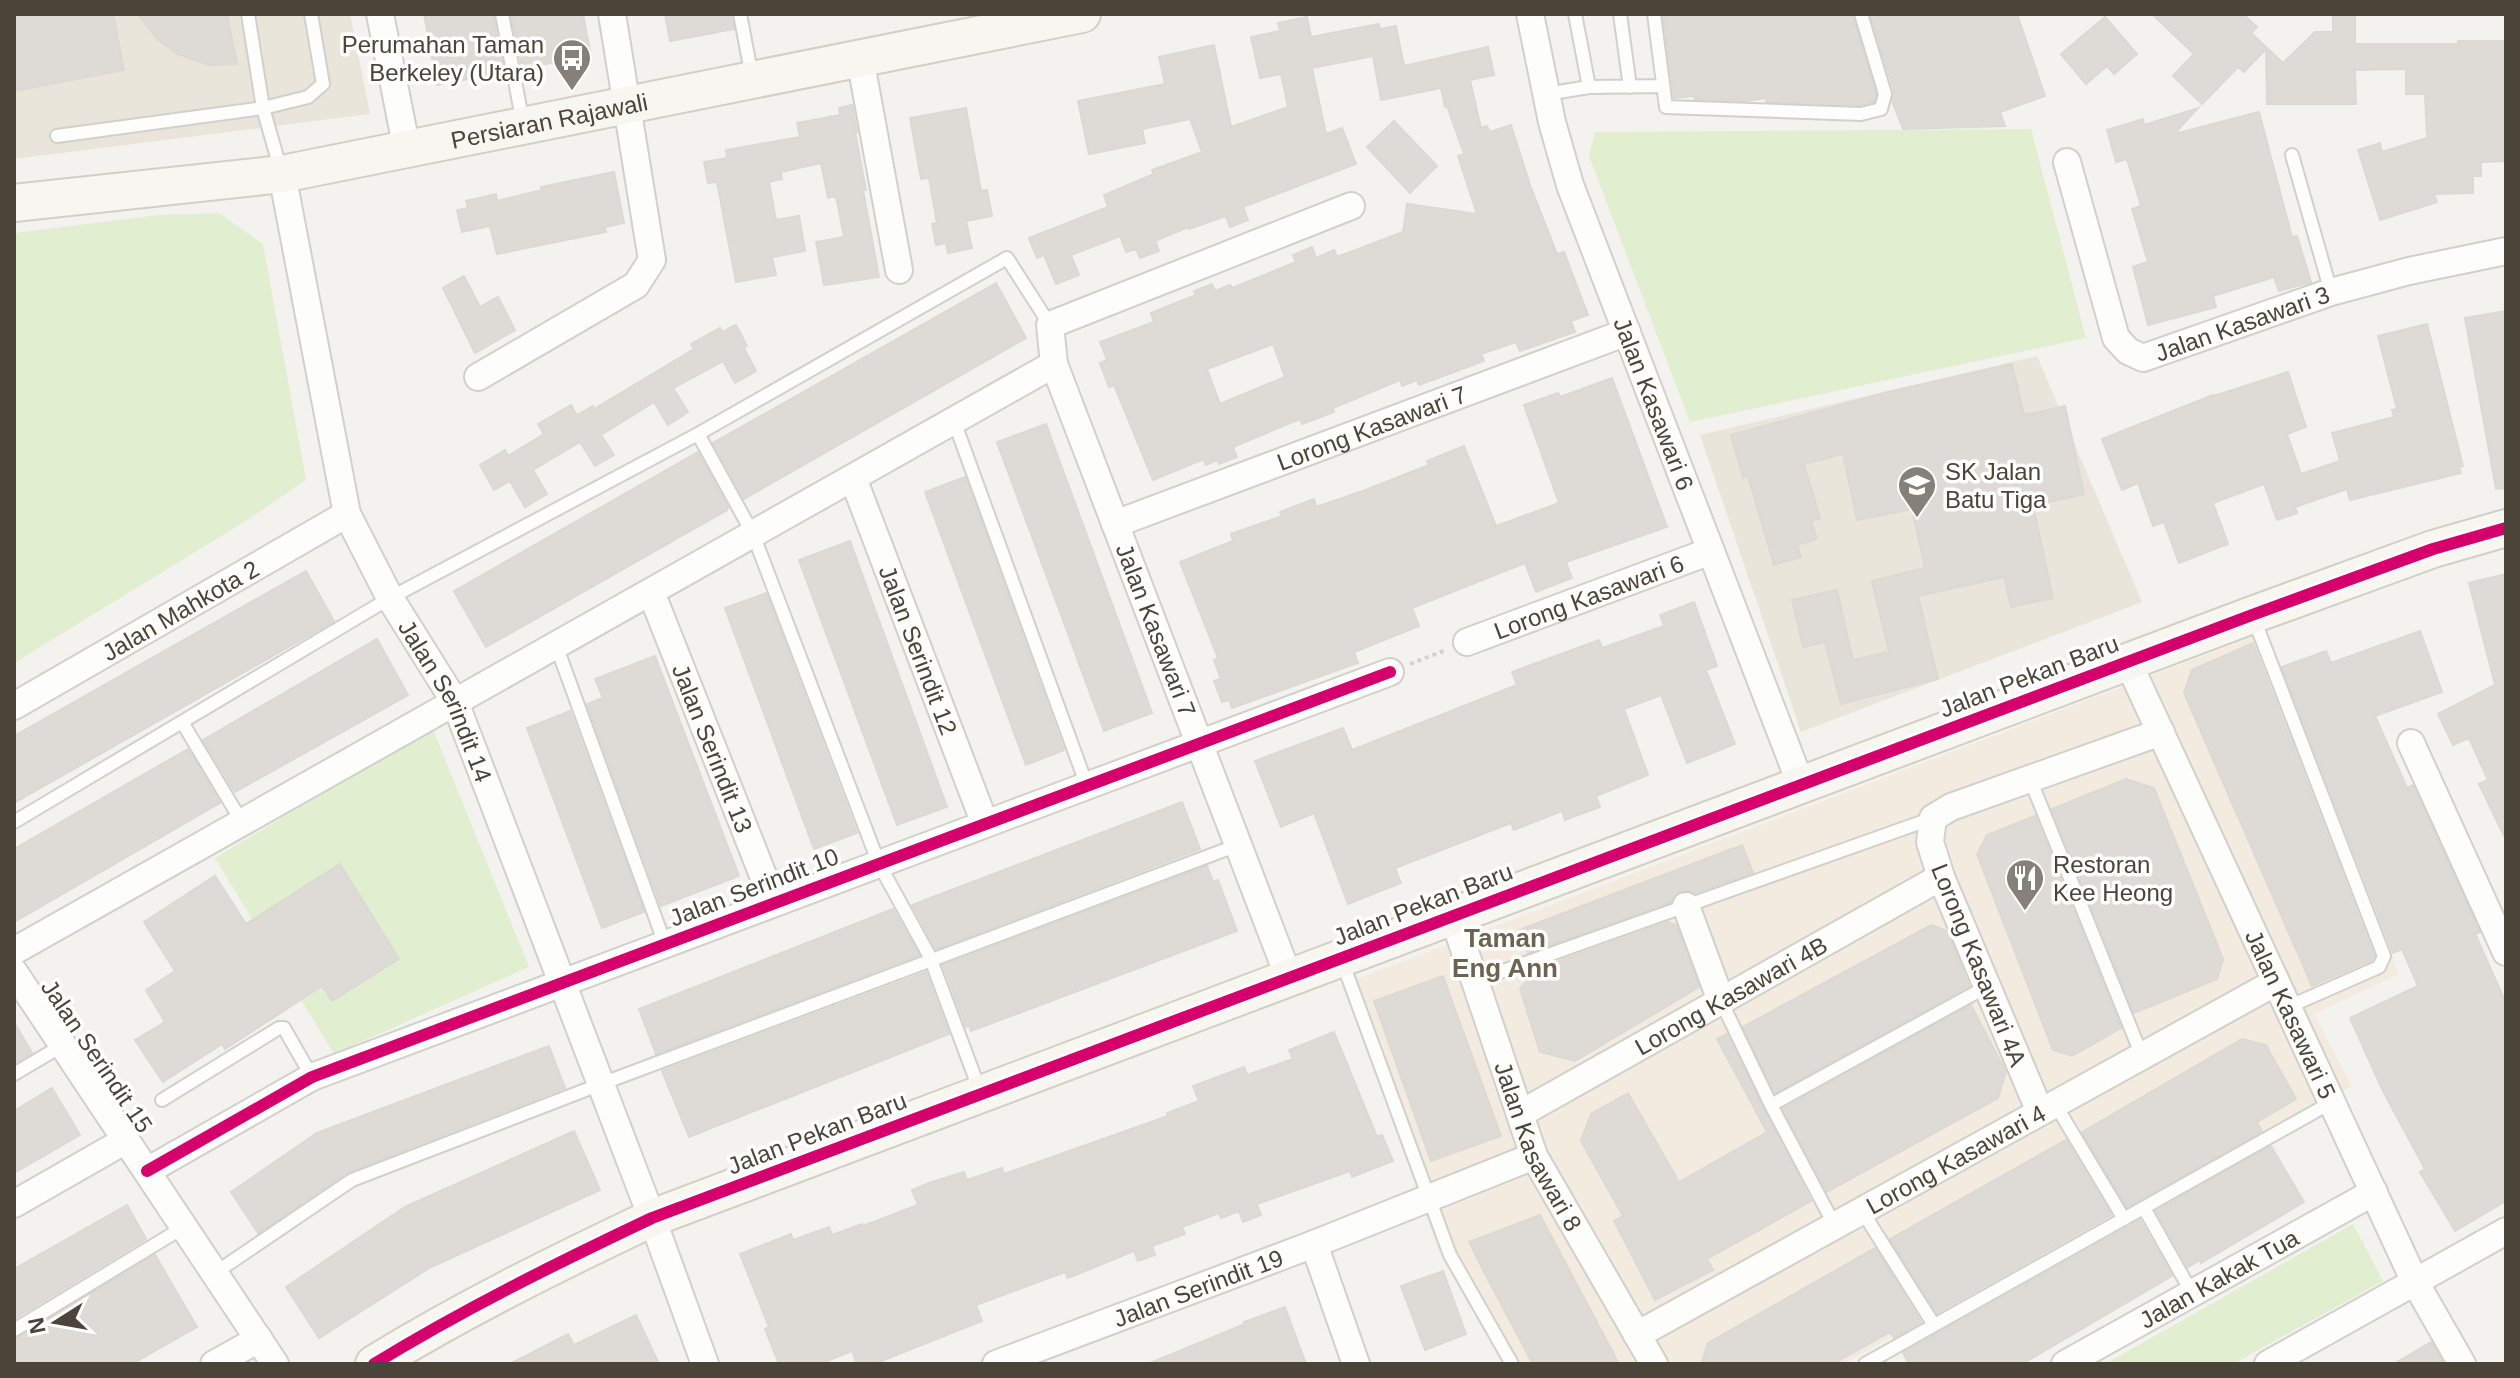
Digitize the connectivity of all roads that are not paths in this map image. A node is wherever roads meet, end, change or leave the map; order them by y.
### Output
1 (248, 14) edge
2 (311, 14) edge
3 (380, 14) edge
4 (502, 14) edge
5 (612, 14) edge
6 (740, 14) edge
7 (1082, 14) edge
8 (1530, 14) edge
9 (1575, 14) edge
10 (1620, 14) edge
11 (1654, 14) edge
12 (1861, 14) edge
13 (860, 58) junction
14 (753, 80) junction
15 (1663, 86) junction
16 (1589, 87) junction
17 (1630, 87) junction
18 (1546, 94) junction
19 (628, 105) junction
20 (263, 108) junction
21 (524, 126) junction
22 (57, 136) dead end
23 (407, 150) junction
24 (2292, 155) dead end
25 (2067, 162) dead end
26 (282, 174) junction
27 (14, 203) edge
28 (1351, 206) dead end
29 (2506, 251) edge
30 (899, 270) dead end
31 (2331, 292) junction
32 (1050, 325) junction
33 (1627, 332) junction
34 (1054, 364) junction
35 (478, 377) dead end
36 (954, 421) junction
37 (698, 434) junction
38 (853, 478) junction
39 (347, 514) junction
40 (1115, 524) junction
41 (2506, 528) edge
42 (753, 534) junction
43 (1711, 551) junction
44 (651, 592) junction
45 (390, 598) junction
46 (2252, 615) junction
47 (1467, 642) road end
48 (556, 645) junction
49 (2128, 662) junction
50 (1390, 672) road end
51 (455, 702) junction
52 (14, 706) edge
53 (182, 722) junction
54 (2161, 732) junction
55 (1199, 743) junction
56 (2411, 743) dead end
57 (2030, 779) junction
58 (1801, 785) junction
59 (1087, 786) junction
60 (1933, 818) junction
61 (14, 822) edge
62 (242, 822) junction
63 (985, 824) junction
64 (1238, 845) junction
65 (879, 864) junction
66 (1941, 877) junction
67 (774, 903) junction
68 (1686, 906) junction
69 (1453, 916) junction
70 (665, 944) junction
71 (14, 951) edge
72 (2506, 952) edge
73 (1341, 958) junction
74 (931, 960) junction
75 (14, 972) edge
76 (1289, 978) junction
77 (1475, 981) junction
78 (2276, 982) junction
79 (563, 983) junction
80 (1986, 987) junction
81 (1721, 1001) junction
82 (2288, 1007) junction
83 (63, 1045) junction
84 (2142, 1056) junction
85 (14, 1074) edge
86 (312, 1077) junction
87 (601, 1084) junction
88 (981, 1094) junction
89 (162, 1100) dead end
90 (2332, 1102) junction
91 (1771, 1105) junction
92 (2047, 1108) junction
93 (1520, 1114) junction
94 (126, 1140) junction
95 (1534, 1156) junction
96 (147, 1171) junction
97 (2374, 1192) junction
98 (1428, 1199) junction
99 (14, 1204) edge
100 (2144, 1208) junction
101 (1862, 1211) junction
102 (652, 1218) junction
103 (2124, 1219) junction
104 (1835, 1226) junction
105 (184, 1227) junction
106 (2506, 1231) edge
107 (1314, 1244) junction
108 (215, 1273) junction
109 (2415, 1282) junction
110 (2192, 1293) junction
111 (1934, 1325) junction
112 (14, 1330) edge
113 (1637, 1335) junction
114 (259, 1339) junction
115 (1889, 1351) junction
116 (214, 1364) edge
117 (275, 1364) edge
118 (374, 1364) edge
119 (705, 1364) edge
120 (996, 1364) edge
121 (1356, 1364) edge
122 (1512, 1364) edge
123 (1654, 1364) edge
124 (1865, 1364) edge
125 (1896, 1364) edge
126 (2065, 1364) edge
127 (2268, 1364) edge
128 (2462, 1364) edge

1 - 20 lane
2 - 20 lane
3 - 23 street
4 - 21 lane
5 - 19 street
6 - 14 lane
7 - 13 street, Persiaran Rajawali
8 - 18 street, Jalan Kasawari 6
9 - 16 lane
10 - 17 lane
11 - 15 lane
12 - 15 lane
13 - 14 street, Persiaran Rajawali
13 - 30 street
14 - 19 street, Persiaran Rajawali
15 - 17 lane
16 - 17 lane
16 - 18 lane
18 - 33 street, Jalan Kasawari 6
19 - 21 street, Persiaran Rajawali
19 - 35 street
20 - 22 lane
20 - 26 lane
21 - 23 street, Persiaran Rajawali
23 - 26 street, Persiaran Rajawali
24 - 31 lane
25 - 31 street, Jalan Kasawari 3
26 - 27 street, Persiaran Rajawali
26 - 39 street, Jalan Serindit 14
28 - 32 street
29 - 31 street, Jalan Kasawari 3
32 - 34 street, Jalan Kasawari 7
32 - 37 lane
33 - 40 street, Lorong Kasawari 7
33 - 43 street, Jalan Kasawari 6
34 - 36 street
34 - 40 street, Jalan Kasawari 7
36 - 38 street
36 - 59 lane
37 - 42 lane
37 - 45 lane
38 - 42 street
38 - 63 street, Jalan Serindit 12
39 - 45 street, Jalan Serindit 14
39 - 52 street, Jalan Mahkota 2
40 - 55 street, Jalan Kasawari 7
41 - 46 street, Jalan Pekan Baru
42 - 44 street
42 - 65 lane
43 - 47 street, Lorong Kasawari 6
43 - 58 street, Jalan Kasawari 6
44 - 48 street
44 - 67 street, Jalan Serindit 13
45 - 51 street, Jalan Serindit 14
45 - 53 lane
46 - 49 street, Jalan Pekan Baru
46 - 82 lane
48 - 51 street
48 - 70 lane
49 - 54 street, Jalan Kasawari 5
49 - 58 street, Jalan Pekan Baru
50 - 55 street, Jalan Serindit 10
51 - 62 street
51 - 79 street, Jalan Serindit 14
53 - 61 lane
53 - 62 lane
54 - 57 street
54 - 78 street, Jalan Kasawari 5
55 - 59 street, Jalan Serindit 10
55 - 64 street, Jalan Kasawari 7
56 - 72 street
57 - 60 street
57 - 84 lane
58 - 69 street, Jalan Pekan Baru
59 - 63 street, Jalan Serindit 10
60 - 66 street, Lorong Kasawari 4A
60 - 68 lane
62 - 71 street
63 - 65 street, Jalan Serindit 10
64 - 74 lane
64 - 76 street, Jalan Kasawari 7
65 - 67 street, Jalan Serindit 10
65 - 74 lane
66 - 80 street, Lorong Kasawari 4A
66 - 81 street, Lorong Kasawari 4B
67 - 70 street, Jalan Serindit 10
68 - 77 lane
68 - 81 street
69 - 73 street, Jalan Pekan Baru
69 - 77 street, Jalan Kasawari 8
70 - 79 street, Jalan Serindit 10
73 - 76 street, Jalan Pekan Baru
73 - 98 lane
74 - 87 lane
74 - 88 lane
75 - 83 street, Jalan Serindit 15
76 - 88 street, Jalan Pekan Baru
77 - 93 street, Jalan Kasawari 8
78 - 82 street, Jalan Kasawari 5
78 - 84 street, Lorong Kasawari 4
79 - 86 street, Jalan Serindit 10
79 - 87 street, Jalan Serindit 14
80 - 91 lane
80 - 92 street, Lorong Kasawari 4A
81 - 91 lane
81 - 93 street, Lorong Kasawari 4B
82 - 90 street, Jalan Kasawari 5
83 - 85 lane
83 - 94 street, Jalan Serindit 15
84 - 92 street, Lorong Kasawari 4
86 - 89 lane
86 - 96 street, Jalan Serindit 10
87 - 102 street, Jalan Serindit 14
87 - 108 lane
88 - 102 street, Jalan Pekan Baru
90 - 97 street, Jalan Kasawari 5
90 - 100 lane
91 - 104 lane
92 - 101 street, Lorong Kasawari 4
92 - 103 lane
93 - 95 street, Jalan Kasawari 8
94 - 96 street, Jalan Serindit 15
94 - 99 street
95 - 98 street, Jalan Serindit 19
95 - 113 street, Jalan Kasawari 8
96 - 105 street, Jalan Serindit 15
97 - 109 street, Jalan Kasawari 5
97 - 110 street, Jalan Kakak Tua
98 - 107 street, Jalan Serindit 19
98 - 122 lane
100 - 103 lane
100 - 110 lane
101 - 104 street, Lorong Kasawari 4
101 - 111 lane
102 - 118 street, Jalan Pekan Baru
102 - 119 street, Jalan Serindit 14
103 - 111 lane
104 - 113 street, Lorong Kasawari 4
105 - 108 street, Jalan Serindit 15
105 - 112 lane
106 - 109 street
107 - 120 street, Jalan Serindit 19
107 - 121 street
108 - 114 street, Jalan Serindit 15
109 - 127 street
109 - 128 street, Jalan Kasawari 5
110 - 126 street, Jalan Kakak Tua
111 - 115 lane
113 - 123 street, Jalan Kasawari 8
114 - 116 street
114 - 117 street, Jalan Serindit 15
115 - 124 lane
115 - 125 lane

